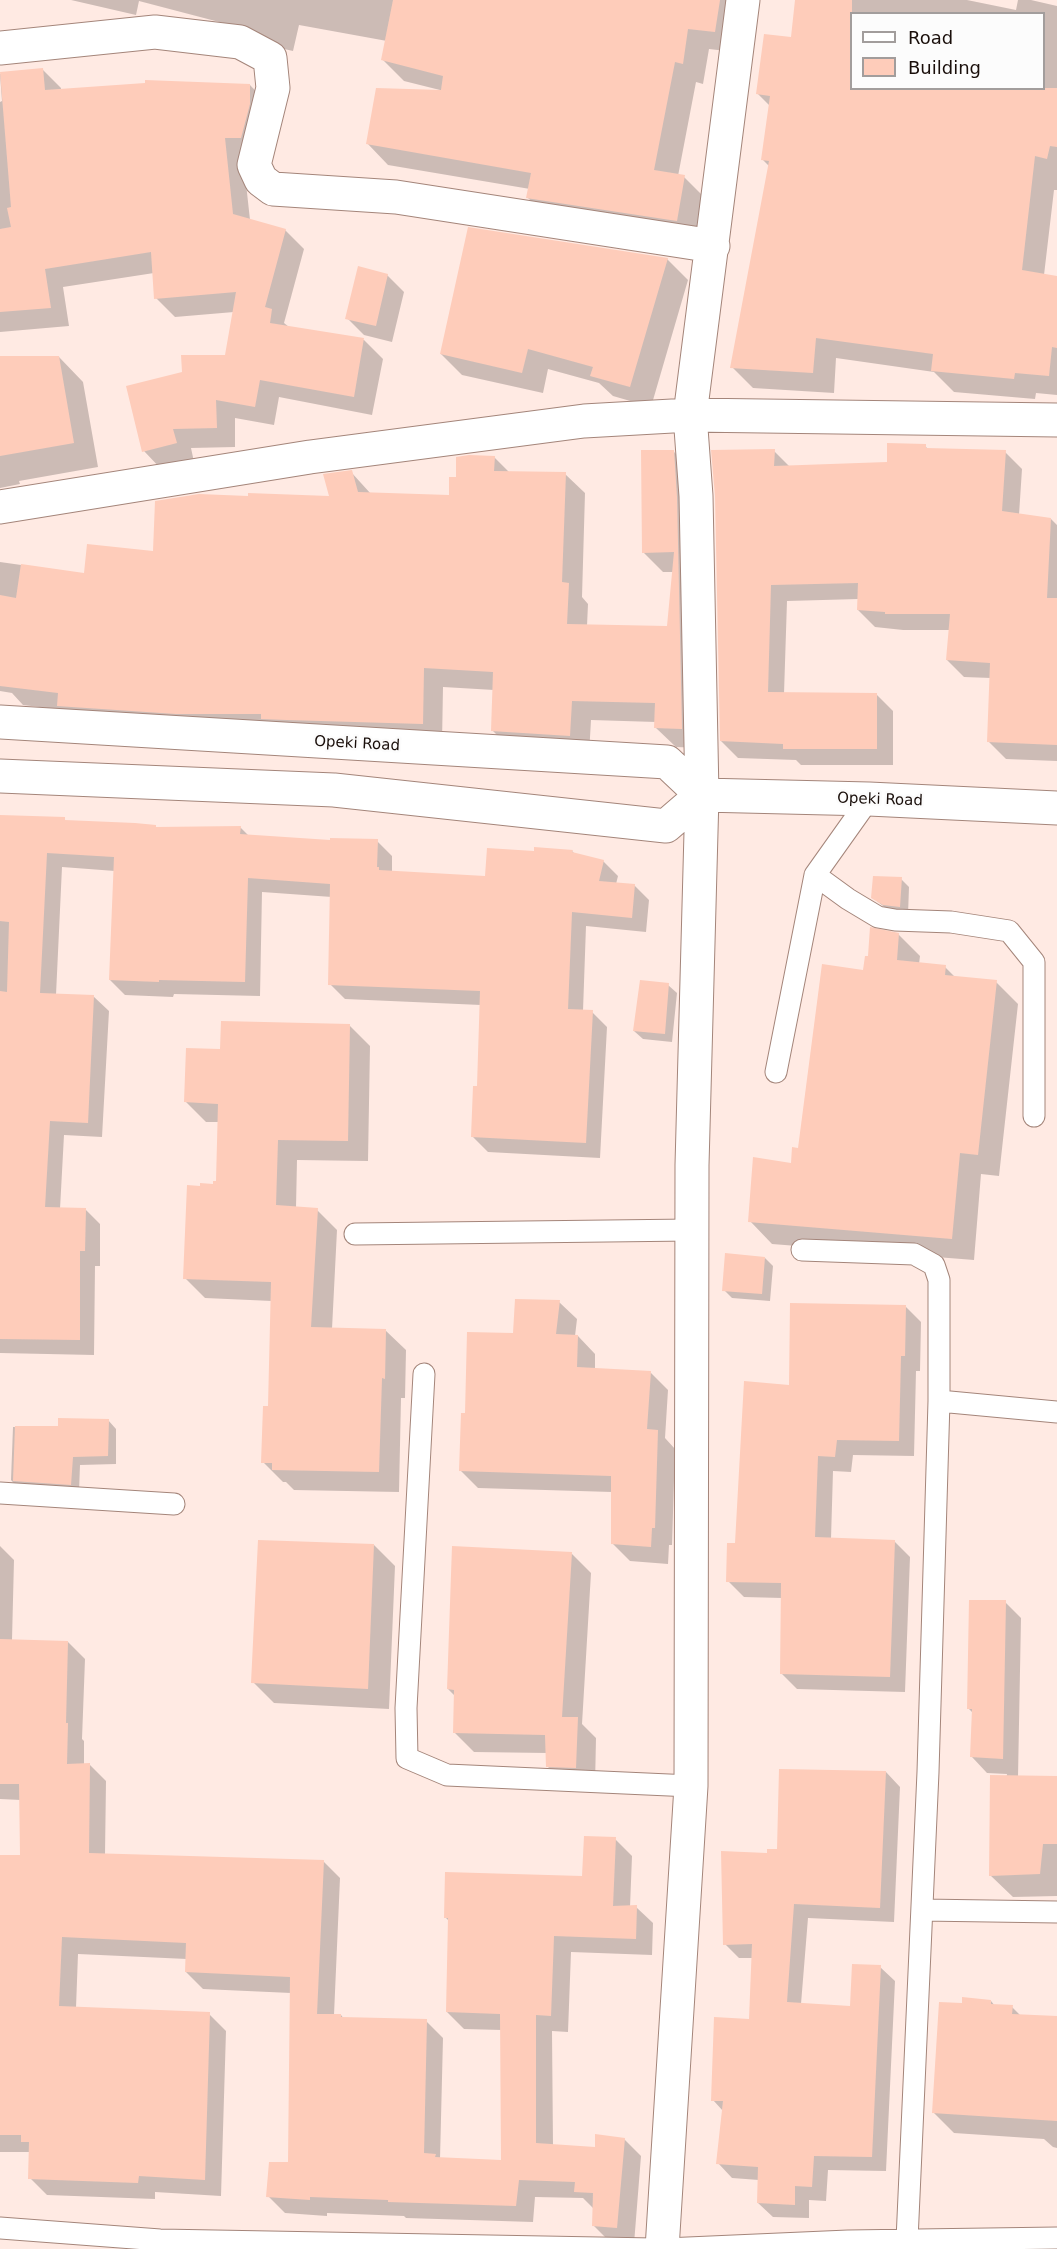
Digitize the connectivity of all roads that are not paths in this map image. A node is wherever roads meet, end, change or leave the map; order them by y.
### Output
1 (743, 0) edge
2 (0, 48) edge
3 (713, 246) junction
4 (690, 415) junction
5 (1057, 420) edge
6 (0, 507) edge
7 (0, 722) edge
8 (343, 743) junction
9 (0, 776) edge
10 (334, 790) junction
11 (702, 795) junction
12 (869, 799) junction
13 (1057, 808) edge
14 (815, 875) junction
15 (776, 1072) dead end
16 (1034, 1116) dead end
17 (691, 1230) junction
18 (355, 1234) dead end
19 (802, 1250) dead end
20 (424, 1374) dead end
21 (939, 1401) junction
22 (1057, 1412) edge
23 (0, 1493) edge
24 (174, 1504) dead end
25 (691, 1786) junction
26 (922, 1910) junction
27 (1057, 1912) edge
28 (0, 2228) edge
29 (1057, 2238) edge
30 (907, 2240) junction
31 (160, 2244) edge
32 (848, 2245) edge
33 (654, 2249) edge
34 (664, 2249) edge

1 - 3 street
2 - 3 street
3 - 4 street
4 - 5 street
4 - 6 street
4 - 11 street
7 - 8 street, Opeki Road
8 - 10 street
8 - 11 street, Opeki Road
9 - 10 street
10 - 11 street
11 - 12 street, Opeki Road
11 - 17 street
12 - 13 street, Opeki Road
12 - 14 lane
14 - 15 lane
14 - 16 lane
17 - 18 lane
17 - 25 street
19 - 21 lane
20 - 25 lane
21 - 22 lane
21 - 26 lane
23 - 24 lane
25 - 34 street
26 - 27 lane
26 - 30 lane
28 - 31 lane
29 - 30 lane
30 - 32 lane
31 - 33 lane
32 - 34 lane

